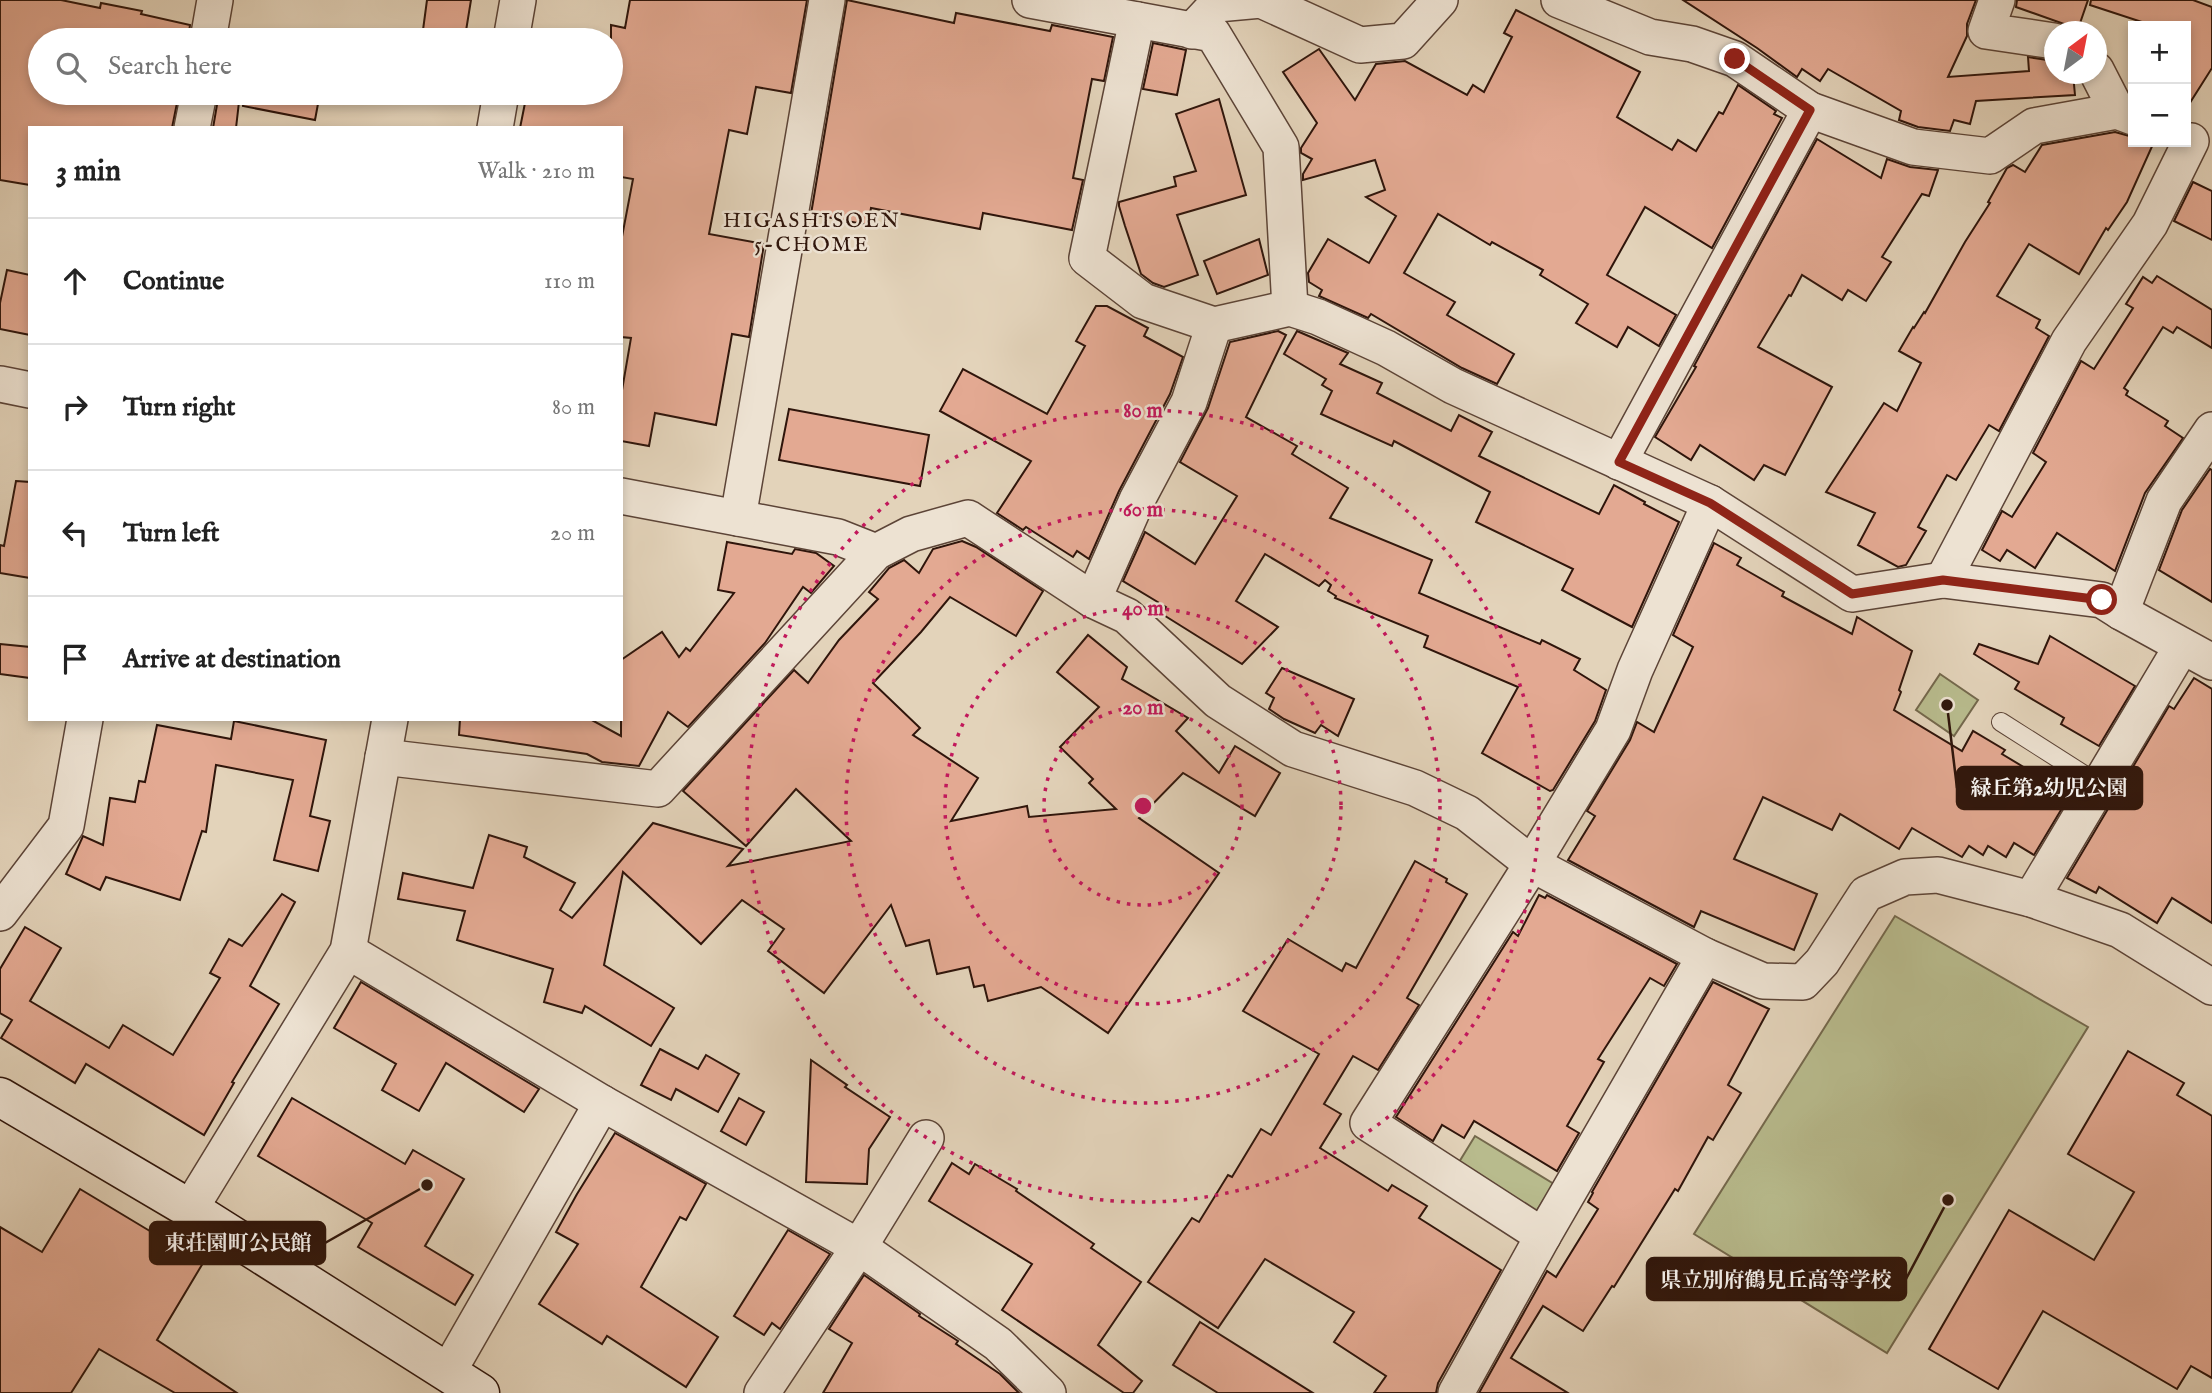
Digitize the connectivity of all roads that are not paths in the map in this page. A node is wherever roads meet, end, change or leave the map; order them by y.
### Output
1 (215, 0) edge
2 (518, 0) edge
3 (827, 0) edge
4 (1030, 0) edge
5 (1440, 0) edge
6 (1559, 0) edge
7 (1997, 0) edge
8 (1137, 20) junction
9 (210, 28) edge
10 (513, 28) edge
11 (1192, 31) junction
12 (2044, 40) edge
13 (2105, 84) edge
14 (197, 105) edge
15 (499, 105) edge
16 (1810, 110) junction
17 (2125, 114) edge
18 (192, 126) edge
19 (495, 126) edge
20 (2196, 143) edge
21 (1290, 308) junction
22 (1214, 325) junction
23 (0, 384) edge
24 (28, 390) edge
25 (2212, 430) edge
26 (1619, 462) junction
27 (623, 496) edge
28 (1710, 503) junction
29 (738, 519) junction
30 (876, 552) junction
31 (1943, 580) junction
32 (1093, 600) junction
33 (2121, 612) junction
34 (2197, 654) edge
35 (85, 721) edge
36 (390, 721) edge
37 (2001, 722) dead end
38 (383, 757) junction
39 (2100, 785) junction
40 (1532, 864) junction
41 (2031, 899) junction
42 (0, 913) edge
43 (348, 951) junction
44 (1705, 956) junction
45 (2212, 986) edge
46 (0, 1097) edge
47 (602, 1103) junction
48 (926, 1138) dead end
49 (190, 1209) junction
50 (1543, 1236) junction
51 (859, 1247) junction
52 (448, 1372) junction
53 (480, 1393) edge
54 (762, 1393) edge
55 (1048, 1393) edge
56 (1456, 1393) edge

1 - 9 street
2 - 10 street
3 - 29 street
4 - 8 street
5 - 11 street
6 - 16 street
7 - 12 street
8 - 11 street
8 - 22 street
11 - 21 street
13 - 17 street
14 - 18 street
15 - 19 street
16 - 17 street
16 - 26 street
20 - 31 street
21 - 22 street
21 - 26 street
22 - 32 street
23 - 24 street
25 - 33 street
26 - 28 street
27 - 29 street
28 - 31 street
28 - 40 street
29 - 30 street
30 - 32 street
30 - 38 street
31 - 33 street
32 - 40 street
33 - 34 street
34 - 39 street
35 - 42 street
36 - 38 street
37 - 39 lane
38 - 43 street
39 - 41 street
40 - 44 street
40 - 50 street
41 - 44 street
41 - 45 street
43 - 47 street
43 - 49 street
44 - 50 street
46 - 49 street
47 - 51 street
47 - 52 street
48 - 51 street
49 - 52 street
50 - 56 street
51 - 54 street
51 - 55 street
52 - 53 street

